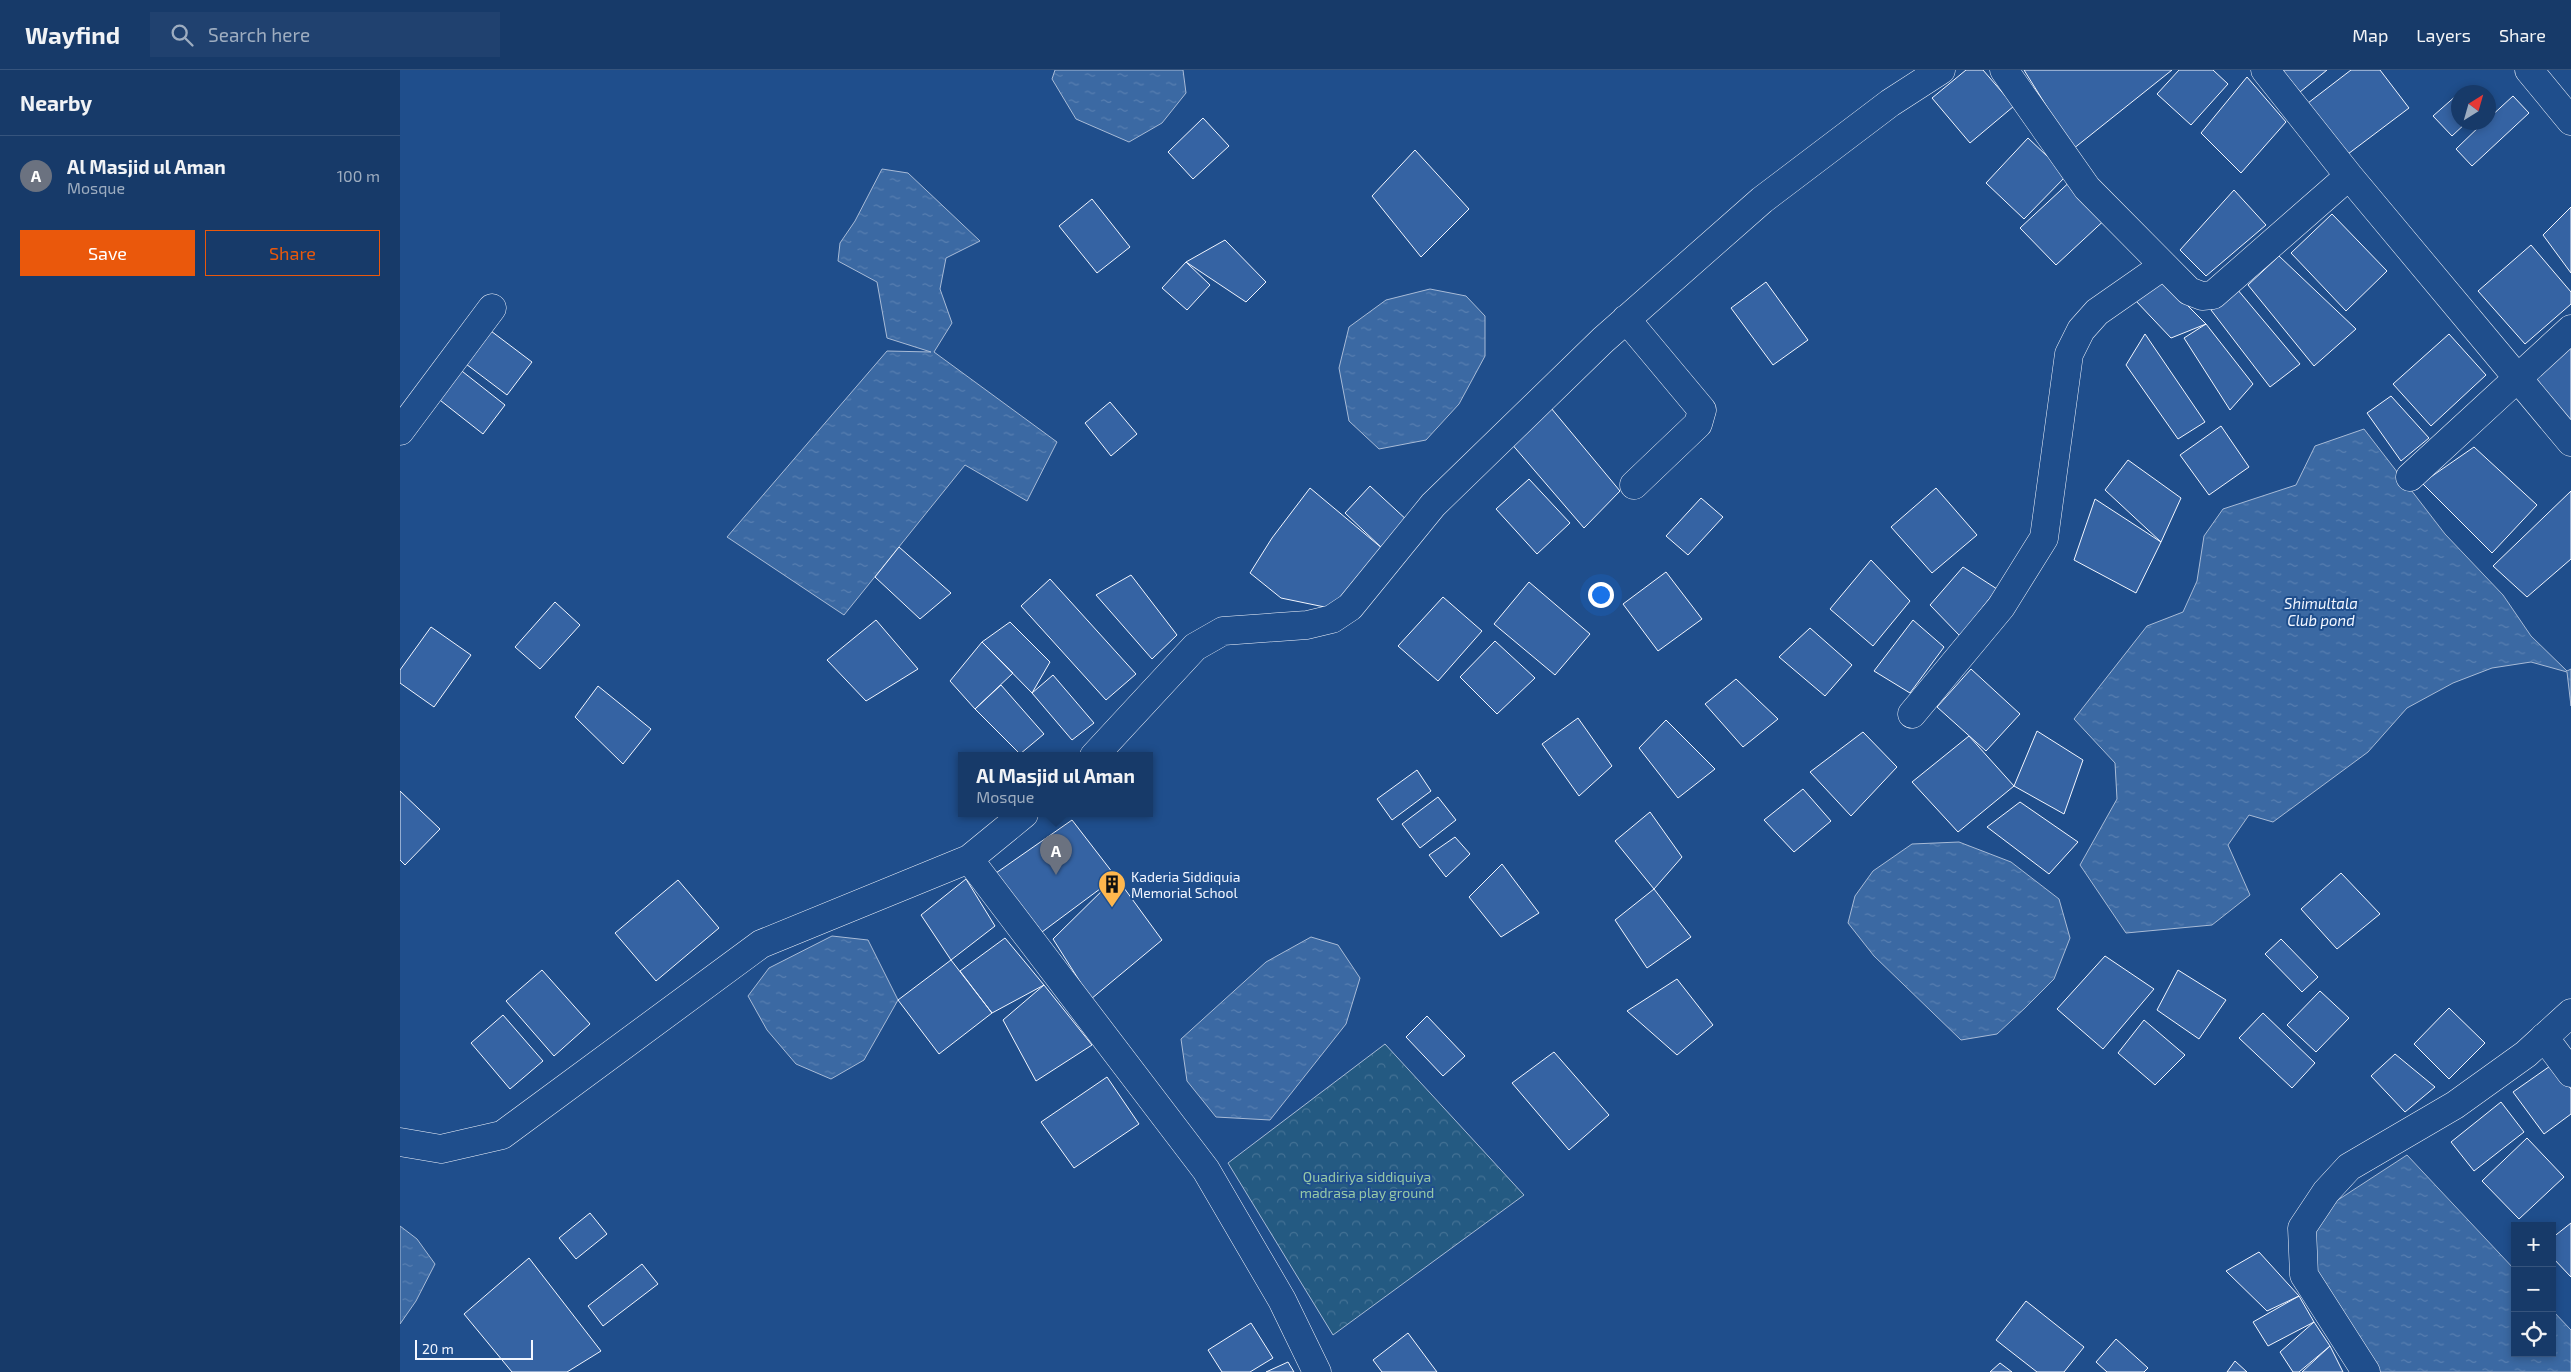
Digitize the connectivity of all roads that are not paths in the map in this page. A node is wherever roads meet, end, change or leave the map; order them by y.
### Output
1 (1941, 70) edge
2 (2004, 70) edge
3 (2264, 70) edge
4 (2529, 70) edge
5 (2571, 121) edge
6 (2349, 176) junction
7 (2163, 266) junction
8 (492, 308) dead end
9 (1626, 319) junction
10 (2571, 329) edge
11 (2519, 378) junction
12 (400, 431) edge
13 (2571, 442) edge
14 (2410, 477) dead end
15 (1634, 485) dead end
16 (1912, 714) dead end
17 (1098, 752) edge
18 (1020, 817) edge
19 (969, 859) junction
20 (2571, 1013) edge
21 (2544, 1037) junction
22 (2571, 1073) edge
23 (400, 1142) edge
24 (1317, 1372) edge
25 (2366, 1372) edge

1 - 9 street
2 - 7 street
3 - 6 street
4 - 5 street
6 - 7 street
6 - 11 street
7 - 16 street
8 - 12 street
9 - 15 street
9 - 17 street
10 - 11 street
11 - 13 street
11 - 14 street
18 - 19 street
19 - 23 street
19 - 24 street
20 - 21 street
21 - 22 street
21 - 25 street

